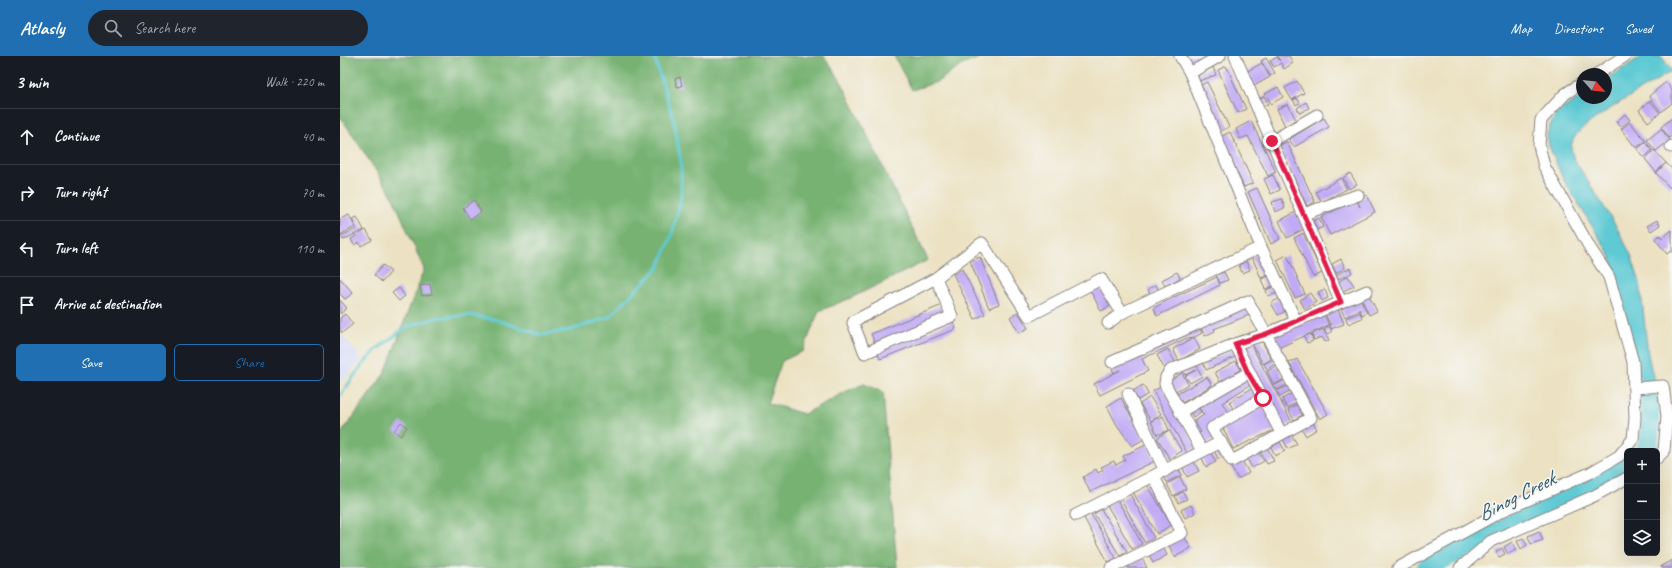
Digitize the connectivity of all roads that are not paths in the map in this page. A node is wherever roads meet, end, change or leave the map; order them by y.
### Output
1 (1180, 56) edge
2 (1220, 56) edge
3 (1235, 56) edge
4 (1625, 56) edge
5 (1606, 68) edge
6 (1190, 73) junction
7 (1576, 88) edge
8 (1317, 115) dead end
9 (1272, 141) junction
10 (1358, 194) dead end
11 (1304, 214) junction
12 (1261, 247) junction
13 (936, 278) junction
14 (1367, 291) dead end
15 (1341, 302) junction
16 (1122, 313) junction
17 (1296, 322) junction
18 (1108, 323) dead end
19 (1266, 334) junction
20 (1235, 344) junction
21 (1112, 362) dead end
22 (1248, 373) junction
23 (1634, 388) junction
24 (1128, 394) dead end
25 (1263, 398) junction
26 (1180, 412) junction
27 (1281, 433) junction
28 (1221, 442) junction
29 (1202, 451) junction
30 (1660, 455) edge
31 (1165, 471) junction
32 (1154, 477) junction
33 (1624, 480) edge
34 (1076, 515) dead end
35 (1111, 568) edge
36 (1398, 568) edge
37 (1460, 568) edge

1 - 6 street
2 - 6 street
3 - 9 street
4 - 5 street
6 - 12 street
7 - 23 street
8 - 9 street
9 - 11 street
10 - 11 street
11 - 15 street
12 - 16 street
12 - 17 street
13 - 13 street
13 - 16 street
14 - 15 street
15 - 17 street
16 - 18 street
17 - 19 street
19 - 20 street
19 - 21 street
19 - 27 street
20 - 22 street
20 - 26 street
22 - 25 street
22 - 26 street
23 - 30 street
23 - 36 street
24 - 31 street
25 - 27 street
25 - 28 street
26 - 29 street
27 - 28 street
28 - 29 street
29 - 31 street
31 - 32 street
32 - 34 street
32 - 35 street
33 - 37 street

